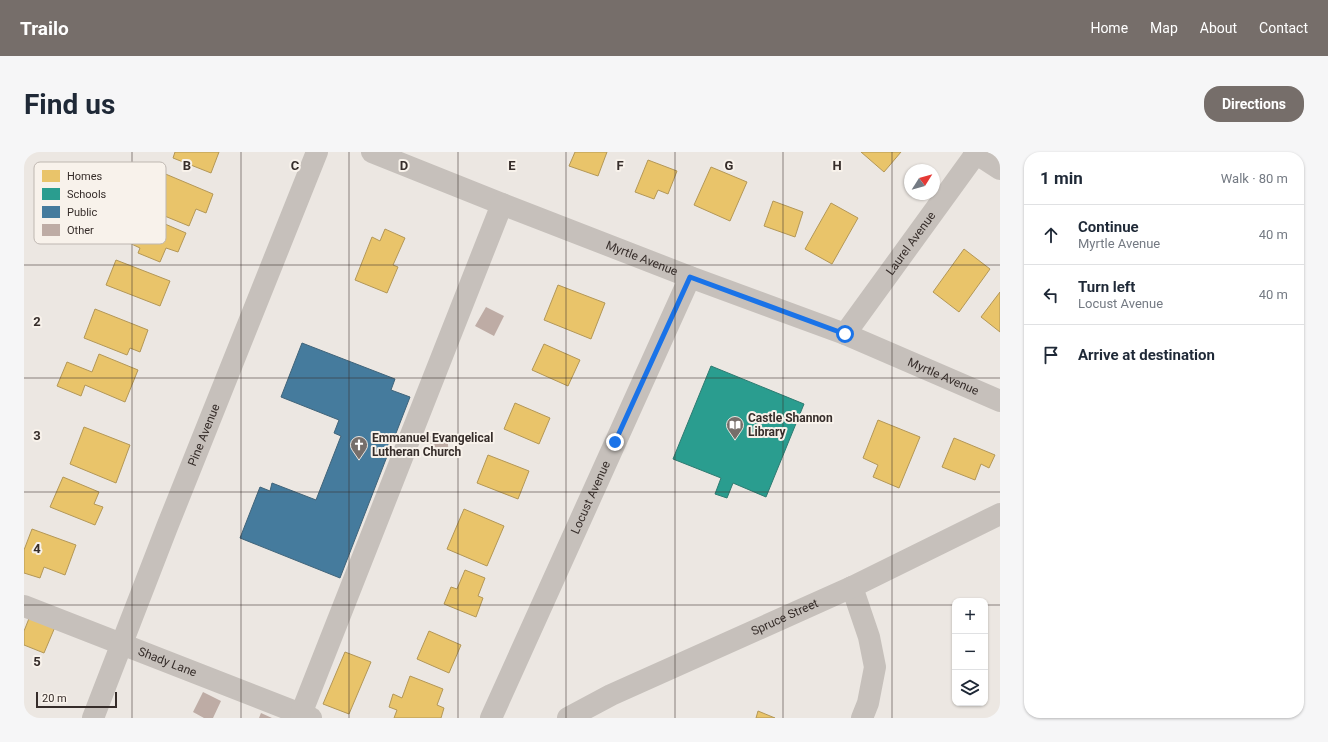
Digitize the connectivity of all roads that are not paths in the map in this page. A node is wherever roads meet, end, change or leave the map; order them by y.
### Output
1 (317, 152) edge
2 (374, 152) edge
3 (976, 152) edge
4 (1000, 169) edge
5 (502, 204) junction
6 (690, 277) junction
7 (845, 334) junction
8 (1000, 401) edge
9 (1000, 514) edge
10 (852, 587) junction
11 (24, 606) edge
12 (122, 645) junction
13 (306, 716) edge
14 (92, 718) edge
15 (491, 718) edge
16 (568, 718) edge
17 (862, 718) edge

1 - 12 street, Pine Avenue
2 - 5 street, Myrtle Avenue
3 - 4 street
3 - 7 street, Laurel Avenue
5 - 6 street, Myrtle Avenue
5 - 13 street
6 - 7 street, Myrtle Avenue
6 - 15 street, Locust Avenue
7 - 8 street, Myrtle Avenue
9 - 10 street, Spruce Street
10 - 16 street, Spruce Street
10 - 17 street
11 - 12 street, Shady Lane
12 - 13 street, Shady Lane
12 - 14 street, Pine Avenue

